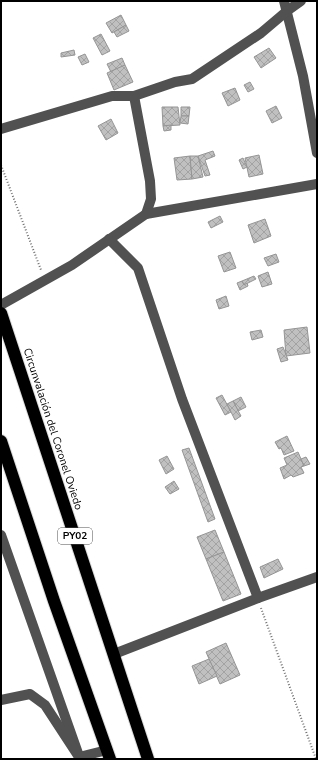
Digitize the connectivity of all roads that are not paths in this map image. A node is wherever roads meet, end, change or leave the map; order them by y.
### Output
1 (301, 1) edge
2 (285, 6) edge
3 (134, 96) junction
4 (1, 129) edge
5 (316, 142) edge
6 (317, 154) edge
7 (317, 184) edge
8 (146, 214) junction
9 (109, 239) junction
10 (1, 305) edge
11 (1, 313) edge
12 (1, 442) edge
13 (1, 535) edge
14 (317, 577) edge
15 (258, 598) junction
16 (114, 654) junction
17 (1, 700) edge
18 (108, 755) edge
19 (80, 758) edge
20 (148, 759) edge

1 - 2 street
2 - 3 street
2 - 5 street
3 - 4 street
3 - 8 street
5 - 6 street
7 - 8 street
8 - 9 street
9 - 10 street
9 - 15 street
11 - 16 highway, Circunvalación del Coronel Oviedo / PY02
12 - 18 highway
13 - 19 street
14 - 15 street
15 - 16 street
16 - 20 highway, Circunvalación del Coronel Oviedo / PY02
17 - 19 street
18 - 19 street

